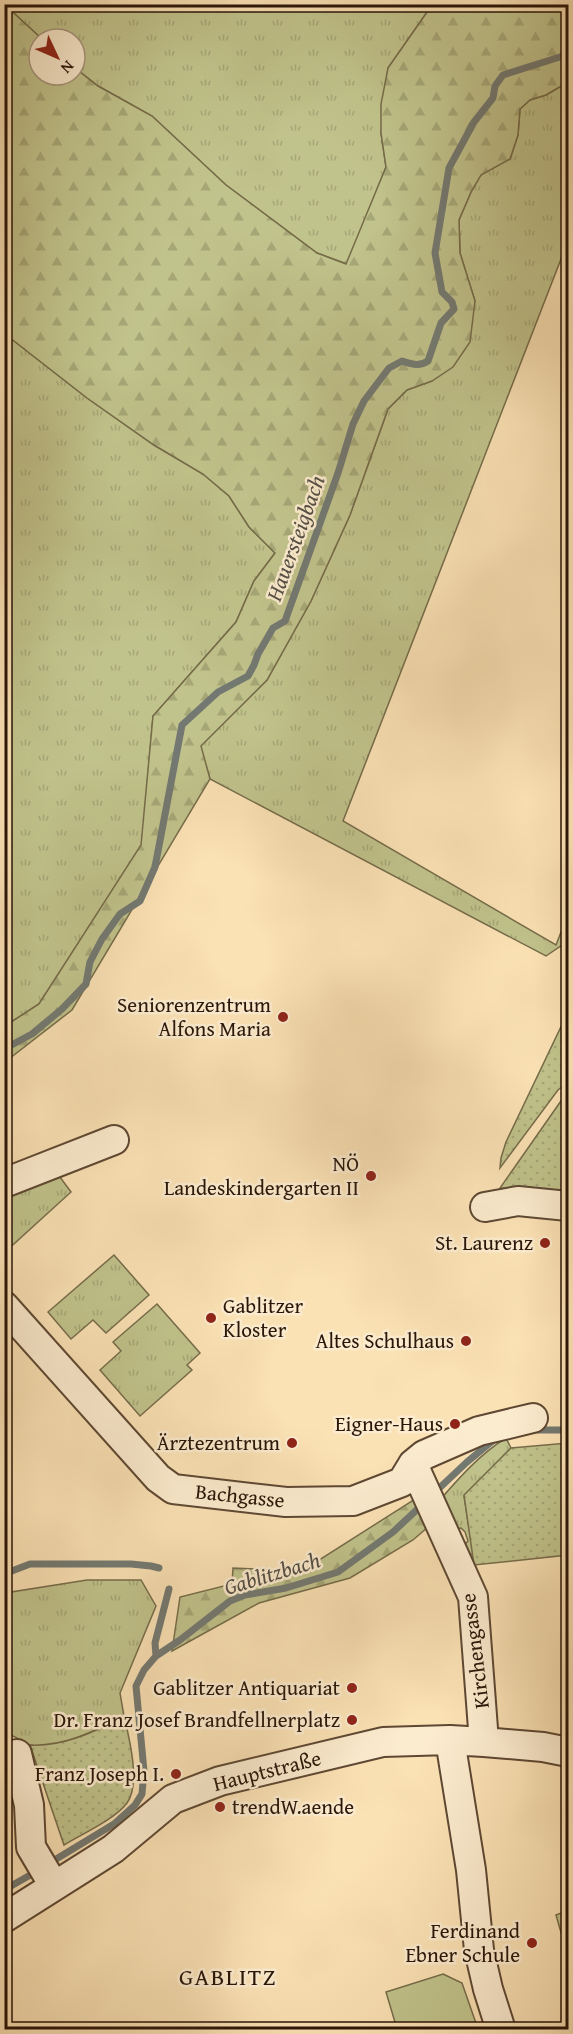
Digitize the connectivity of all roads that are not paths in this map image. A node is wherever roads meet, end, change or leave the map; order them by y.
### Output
1 (114, 1140) dead end
2 (4, 1182) edge
3 (568, 1206) edge
4 (484, 1207) dead end
5 (4, 1306) edge
6 (533, 1418) dead end
7 (415, 1471) junction
8 (450, 1740) junction
9 (484, 1742) junction
10 (568, 1752) edge
11 (17, 1754) dead end
12 (46, 1873) junction
13 (4, 1918) edge
14 (501, 2030) edge

1 - 2 street
3 - 4 street
5 - 7 street, Bachgasse
6 - 7 street, Bachgasse
7 - 9 street, Kirchengasse
8 - 9 street, Hauptstraße
8 - 12 street, Hauptstraße
8 - 14 street
9 - 10 street, Hauptstraße
11 - 12 street
12 - 13 street, Hauptstraße

